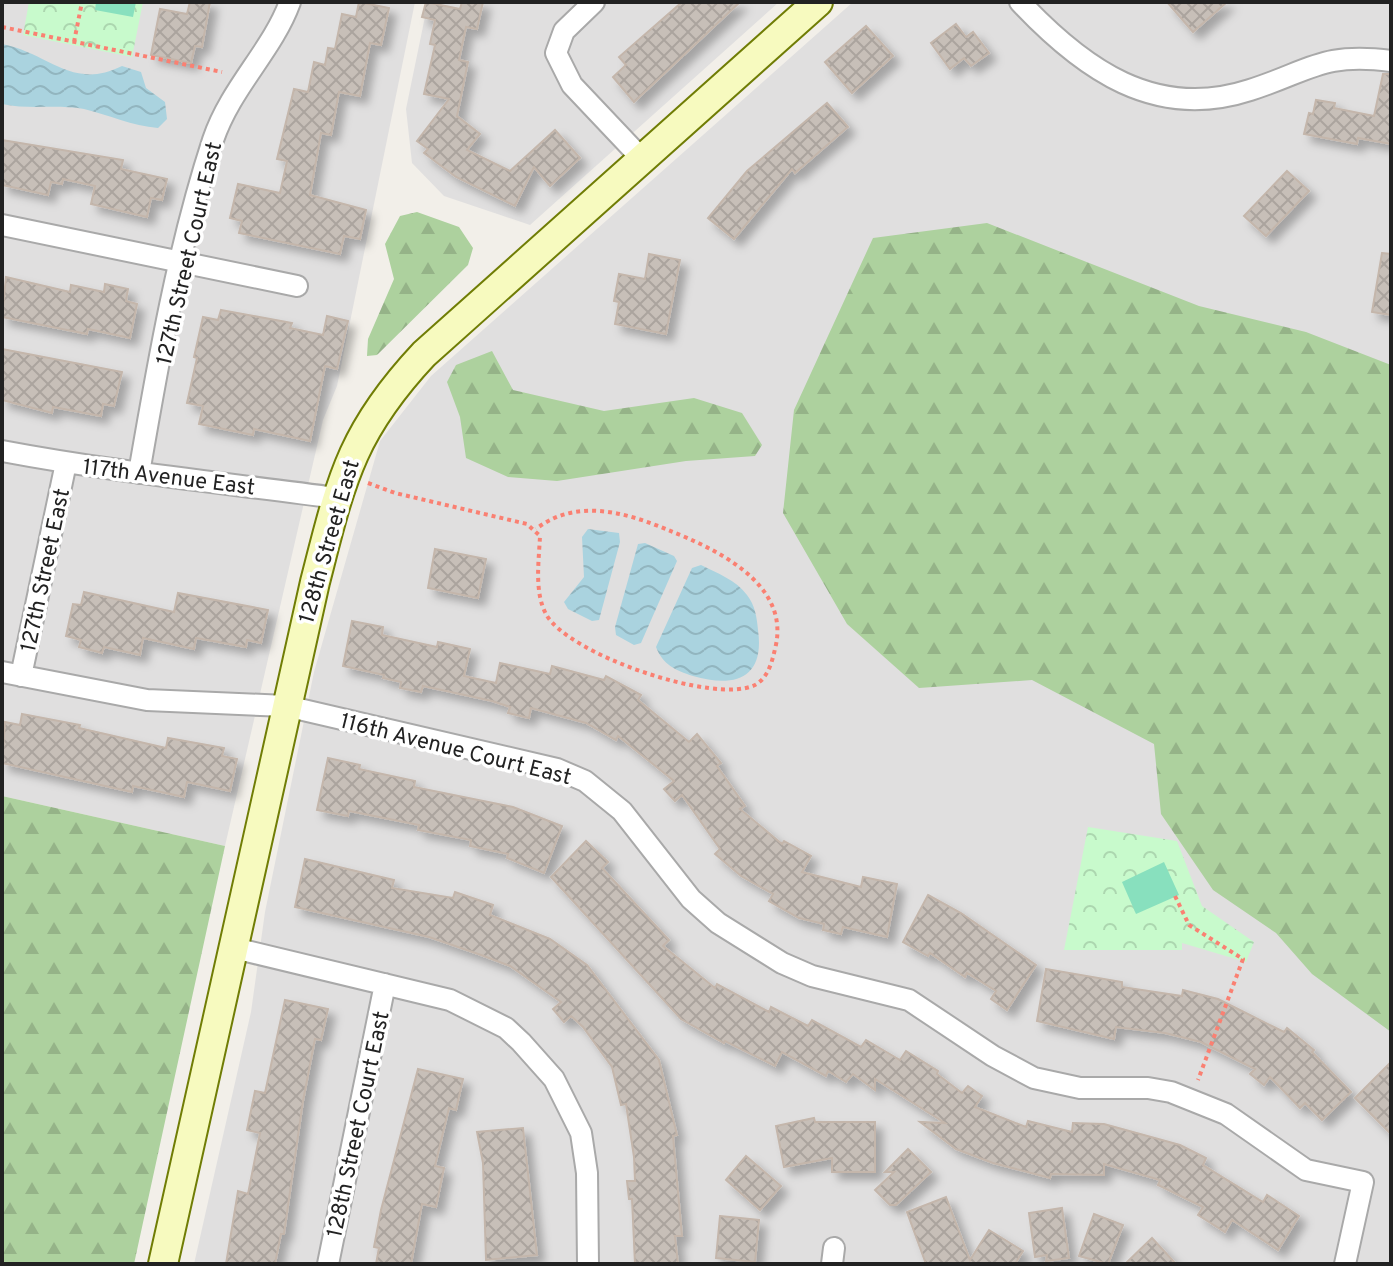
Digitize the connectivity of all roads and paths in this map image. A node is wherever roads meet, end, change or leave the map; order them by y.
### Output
1 (82, 2) edge
2 (290, 2) edge
3 (594, 2) edge
4 (818, 2) edge
5 (1020, 2) edge
6 (2, 27) edge
7 (74, 42) junction
8 (1391, 61) edge
9 (222, 72) dead end
10 (642, 159) junction
11 (2, 225) edge
12 (181, 262) junction
13 (297, 286) dead end
14 (2, 451) edge
15 (66, 463) junction
16 (139, 473) junction
17 (340, 486) junction
18 (536, 529) junction
19 (12, 674) edge
20 (286, 706) junction
21 (1175, 896) dead end
22 (234, 948) junction
23 (385, 984) junction
24 (1198, 1080) dead end
25 (163, 1264) edge
26 (328, 1264) edge
27 (588, 1264) edge
28 (1345, 1264) edge

1 - 7 path
2 - 12 street, 127th Street Court East
3 - 10 street
4 - 10 street, 128th Street East
5 - 8 street
6 - 7 path
7 - 9 path
10 - 17 street, 128th Street East
11 - 12 street
12 - 13 street
12 - 16 street, 127th Street Court East
14 - 15 street, 117th Avenue East
15 - 16 street, 117th Avenue East
15 - 19 street, 127th Street East
16 - 17 street, 117th Avenue East
17 - 18 path
17 - 20 street, 128th Street East
18 - 18 path
19 - 20 street, 116th Avenue Court East
20 - 22 street, 128th Street East
20 - 28 street, 116th Avenue Court East
21 - 24 path
22 - 23 street
22 - 25 street, 128th Street East
23 - 26 street, 128th Street Court East
23 - 27 street

